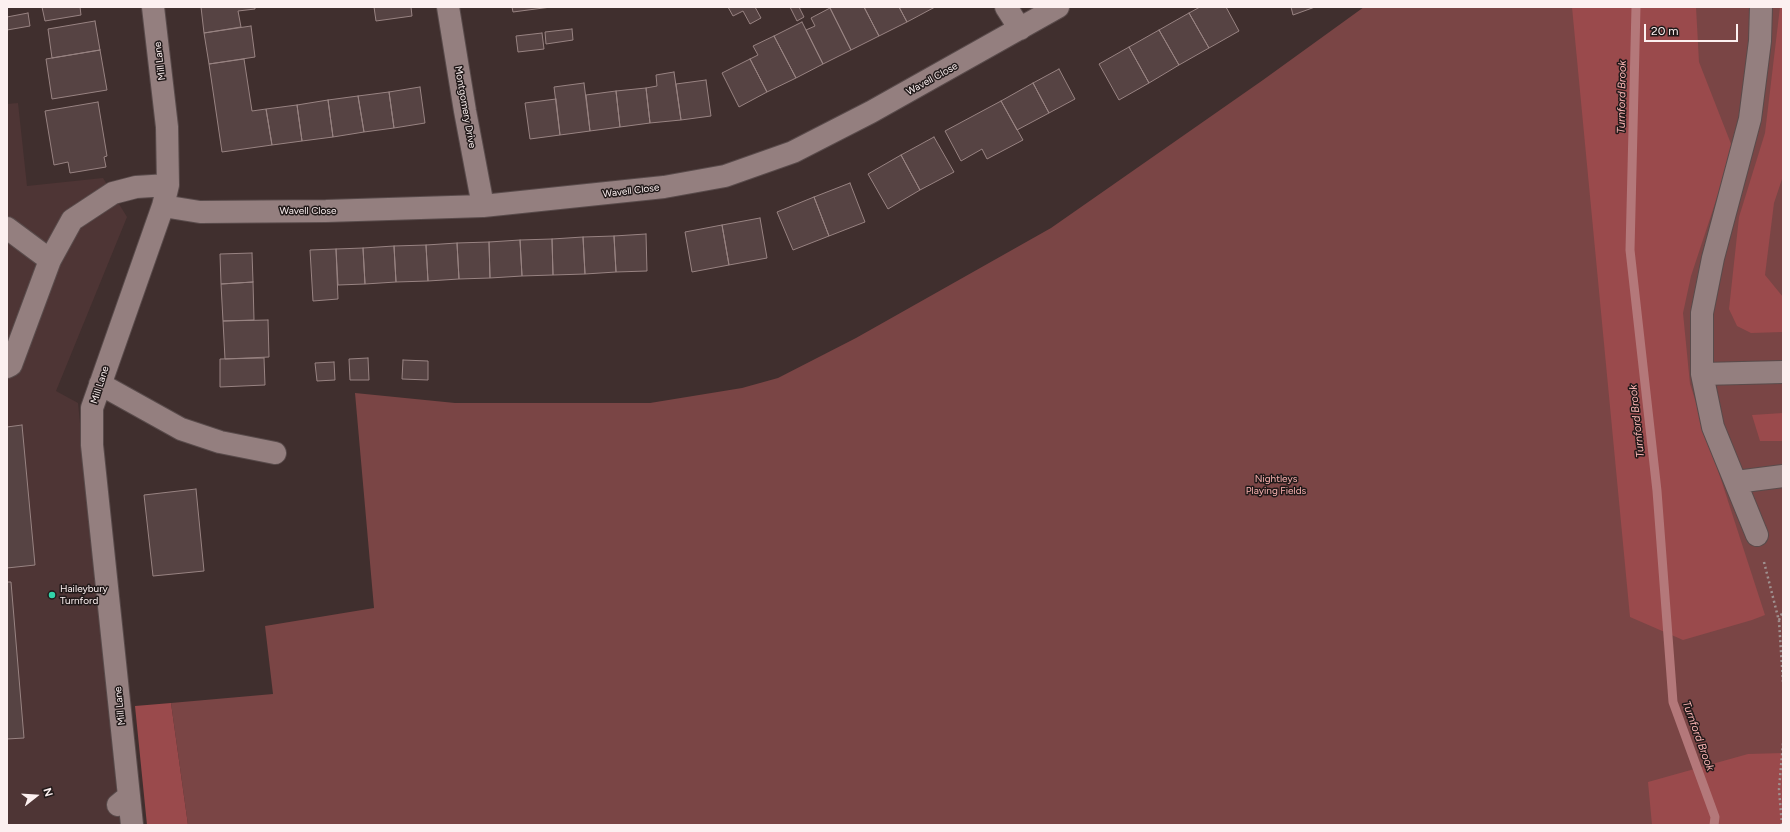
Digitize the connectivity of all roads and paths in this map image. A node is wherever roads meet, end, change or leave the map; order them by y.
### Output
1 (153, 7) edge
2 (448, 7) edge
3 (1006, 7) edge
4 (1058, 7) edge
5 (1761, 7) edge
6 (1020, 29) junction
7 (168, 185) junction
8 (163, 206) junction
9 (483, 206) junction
10 (7, 228) edge
11 (50, 260) junction
12 (7, 367) edge
13 (1783, 372) edge
14 (1702, 374) junction
15 (100, 384) junction
16 (275, 453) dead end
17 (1783, 476) edge
18 (1736, 482) junction
19 (1757, 535) joint
20 (1783, 611) edge
21 (1779, 621) junction
22 (1783, 682) edge
23 (1783, 743) edge
24 (132, 825) edge
25 (1782, 825) edge

1 - 7 street, Mill Lane
2 - 9 street, Montgomery Drive
3 - 6 street
4 - 6 street, Wavell Close
5 - 14 street
6 - 9 street, Wavell Close
7 - 8 street, Mill Lane
7 - 11 street
8 - 9 street, Wavell Close
8 - 15 street, Mill Lane
10 - 11 street
11 - 12 street
13 - 14 street
14 - 18 street
15 - 16 street
15 - 24 street, Mill Lane
17 - 18 street
18 - 19 street
19 - 21 path
20 - 21 path
21 - 22 path
23 - 25 path

